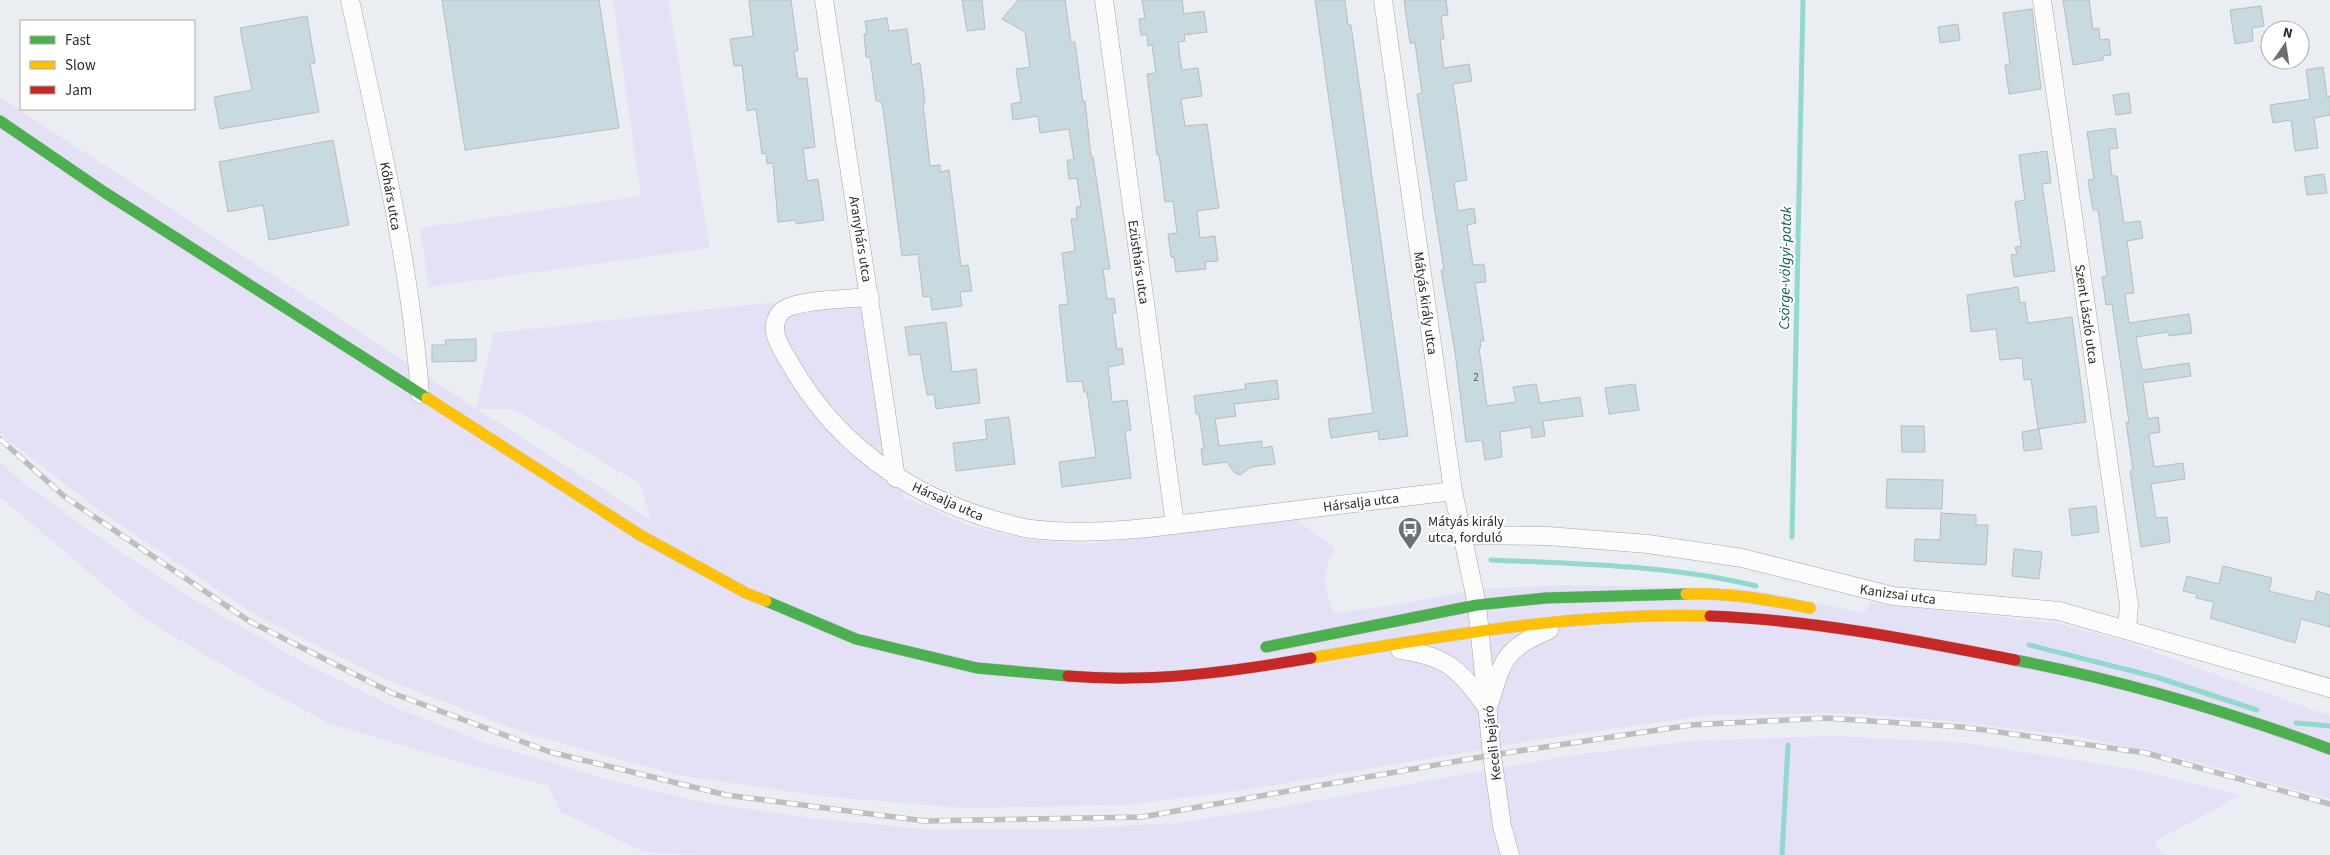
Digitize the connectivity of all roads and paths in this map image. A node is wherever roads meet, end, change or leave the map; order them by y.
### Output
1 (350, 0) edge
2 (824, 0) edge
3 (1104, 0) edge
4 (1383, 0) edge
5 (2042, 0) edge
6 (0, 121) edge
7 (870, 297) junction
8 (420, 394) junction
9 (896, 478) junction
10 (1453, 490) junction
11 (1175, 525) junction
12 (1461, 535) junction
13 (1477, 605) junction
14 (1818, 610) dead end
15 (1872, 621) dead end
16 (1567, 622) junction
17 (2127, 629) junction
18 (1480, 630) junction
19 (1378, 647) junction
20 (1257, 649) dead end
21 (2027, 662) junction
22 (1160, 665) dead end
23 (1082, 677) junction
24 (2330, 688) edge
25 (1488, 709) junction
26 (2330, 749) edge
27 (1510, 855) edge

1 - 8 street, Kőhárs utca
2 - 7 street, Aranyhárs utca
3 - 11 street, Ezüsthárs utca
4 - 10 street, Mátyás király utca
5 - 17 street, Szent László utca
6 - 8 main road
7 - 9 street, Aranyhárs utca
7 - 9 street, Hársalja utca
8 - 23 main road
9 - 11 street, Hársalja utca
10 - 11 street, Hársalja utca
10 - 12 street, Mátyás király utca
12 - 13 street, Mátyás király utca
12 - 17 street, Kanizsai utca
13 - 14 main road
13 - 18 street, Keceli bejáró
13 - 20 main road
15 - 21 main road
16 - 18 main road
16 - 21 main road
16 - 25 street
17 - 24 street, Kanizsai utca
18 - 19 main road
18 - 25 street, Keceli bejáró
19 - 23 main road
19 - 25 street
21 - 26 main road
22 - 23 main road
25 - 27 street, Keceli bejáró

